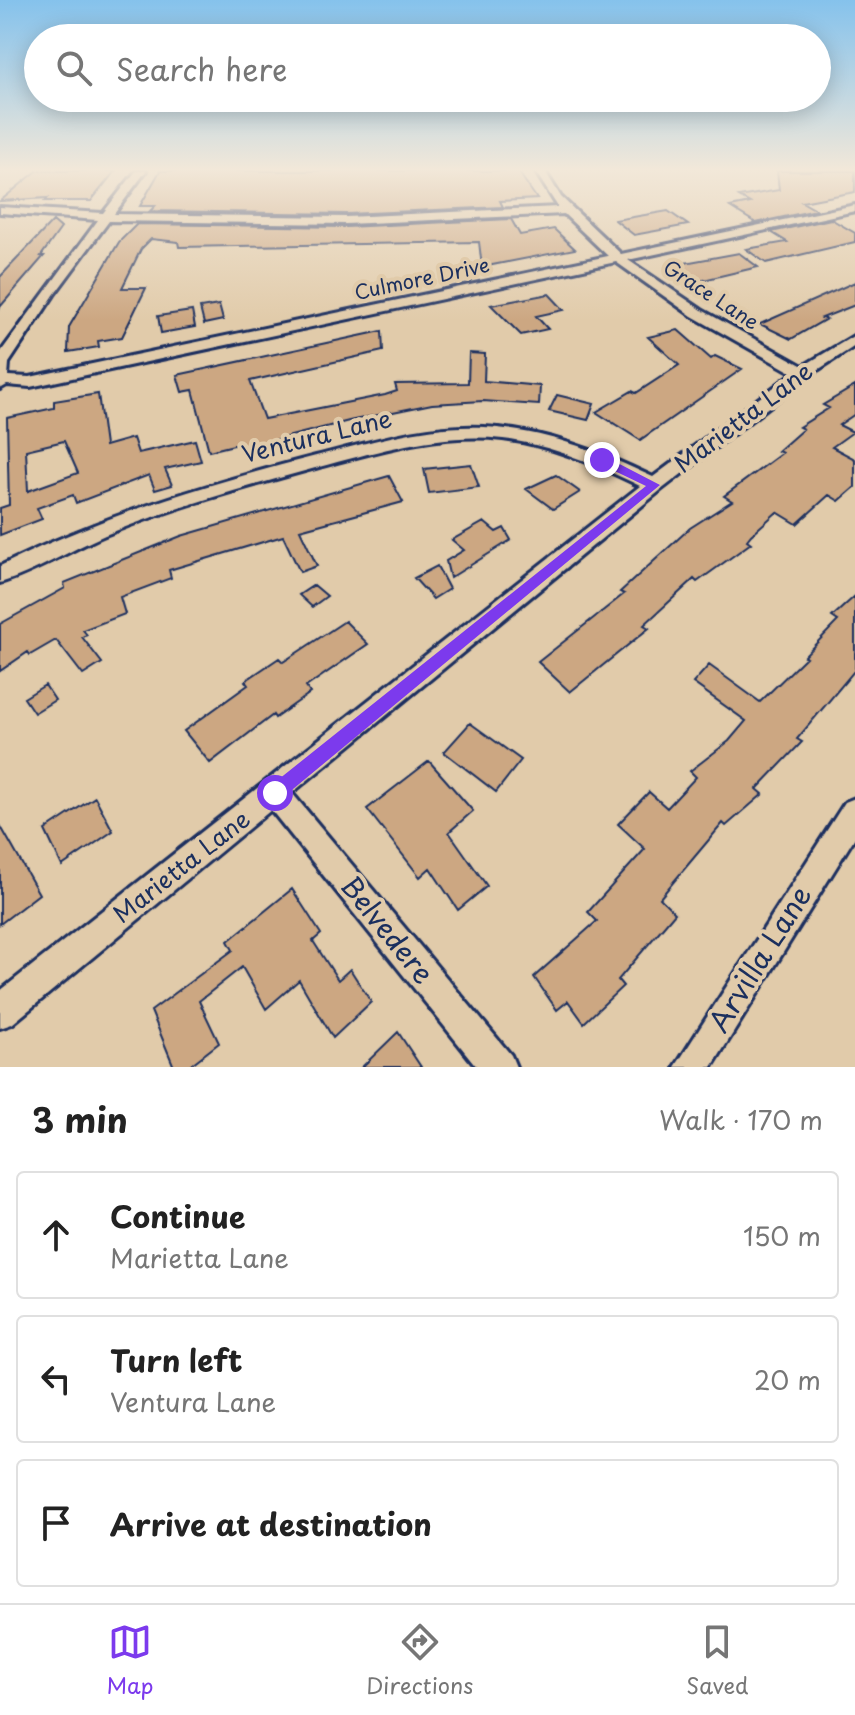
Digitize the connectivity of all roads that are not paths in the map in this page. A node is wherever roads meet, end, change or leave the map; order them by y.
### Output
1 (103, 221) edge
2 (578, 221) edge
3 (795, 221) edge
4 (621, 258) junction
5 (855, 339) edge
6 (804, 372) junction
7 (1, 381) edge
8 (654, 485) junction
9 (0, 575) edge
10 (275, 793) junction
11 (855, 812) edge
12 (0, 1012) edge
13 (499, 1067) edge
14 (692, 1067) edge

1 - 7 street
2 - 4 street, Grace Lane
3 - 4 street, Culmore Drive
4 - 6 street, Grace Lane
4 - 7 street, Culmore Drive
5 - 6 street, Marietta Lane
6 - 8 street, Marietta Lane
8 - 9 street, Ventura Lane
8 - 10 street, Marietta Lane
10 - 12 street, Marietta Lane
10 - 13 street, Belvedere
11 - 14 street, Arvilla Lane

